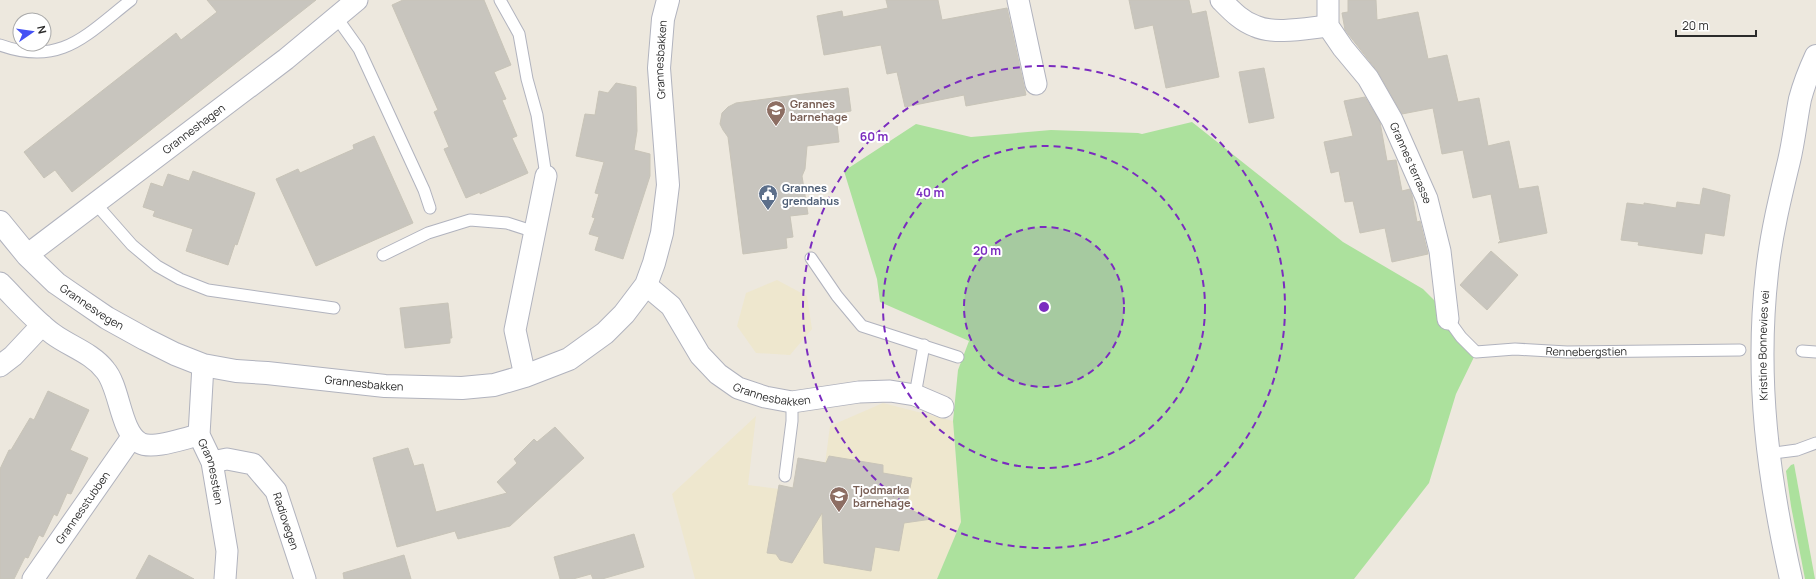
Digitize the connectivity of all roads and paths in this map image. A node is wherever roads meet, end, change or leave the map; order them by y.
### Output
1 (131, 0) edge
2 (357, 0) edge
3 (500, 0) edge
4 (668, 0) edge
5 (1018, 0) edge
6 (1221, 0) edge
7 (1328, 0) edge
8 (337, 18) junction
9 (1328, 26) junction
10 (0, 45) edge
11 (1816, 56) edge
12 (1036, 84) dead end
13 (1816, 103) edge
14 (1789, 159) junction
15 (546, 176) joint
16 (95, 203) junction
17 (430, 208) dead end
18 (0, 222) edge
19 (535, 232) junction
20 (27, 254) junction
21 (383, 255) dead end
22 (810, 258) dead end
23 (0, 283) edge
24 (646, 285) junction
25 (334, 308) dead end
26 (1448, 319) joint
27 (42, 325) junction
28 (924, 345) junction
29 (1740, 350) dead end
30 (1802, 351) dead end
31 (1816, 352) edge
32 (958, 357) dead end
33 (203, 365) junction
34 (0, 366) edge
35 (525, 376) junction
36 (915, 395) junction
37 (792, 402) junction
38 (943, 407) dead end
39 (199, 435) junction
40 (132, 436) junction
41 (1816, 443) edge
42 (1768, 454) junction
43 (212, 462) junction
44 (785, 476) dead end
45 (33, 579) edge
46 (225, 579) edge
47 (305, 579) edge
48 (1791, 579) edge

1 - 10 lane
2 - 8 street, Granneshagen
3 - 15 lane
4 - 24 street, Grannesbakken
5 - 12 street
6 - 9 street
7 - 9 street
8 - 16 street, Granneshagen
8 - 17 lane
9 - 26 street, Grannes terrasse
11 - 14 street, Kristine Bonnevies vei
13 - 14 street, Kristine Bonnevies vei
14 - 42 street, Kristine Bonnevies vei
15 - 19 street
16 - 20 street, Granneshagen
16 - 25 lane
18 - 20 street, Grannesvegen
19 - 21 lane
19 - 35 street
20 - 33 street, Grannesvegen
22 - 28 lane
23 - 27 street
24 - 35 street, Grannesbakken
24 - 37 street, Grannesbakken
26 - 29 lane, Rennebergstien
27 - 34 street
27 - 40 street
28 - 32 lane
28 - 36 lane
30 - 31 lane
33 - 35 street, Grannesbakken
33 - 39 street, Grannesstien
36 - 37 street, Grannesbakken
36 - 38 street, Grannesbakken
37 - 44 lane
39 - 40 street
39 - 43 street, Grannesstien
40 - 45 street, Grannesstubben
41 - 42 lane
42 - 48 street, Kristine Bonnevies vei
43 - 46 street, Grannesstien
43 - 47 street, Radiovegen

